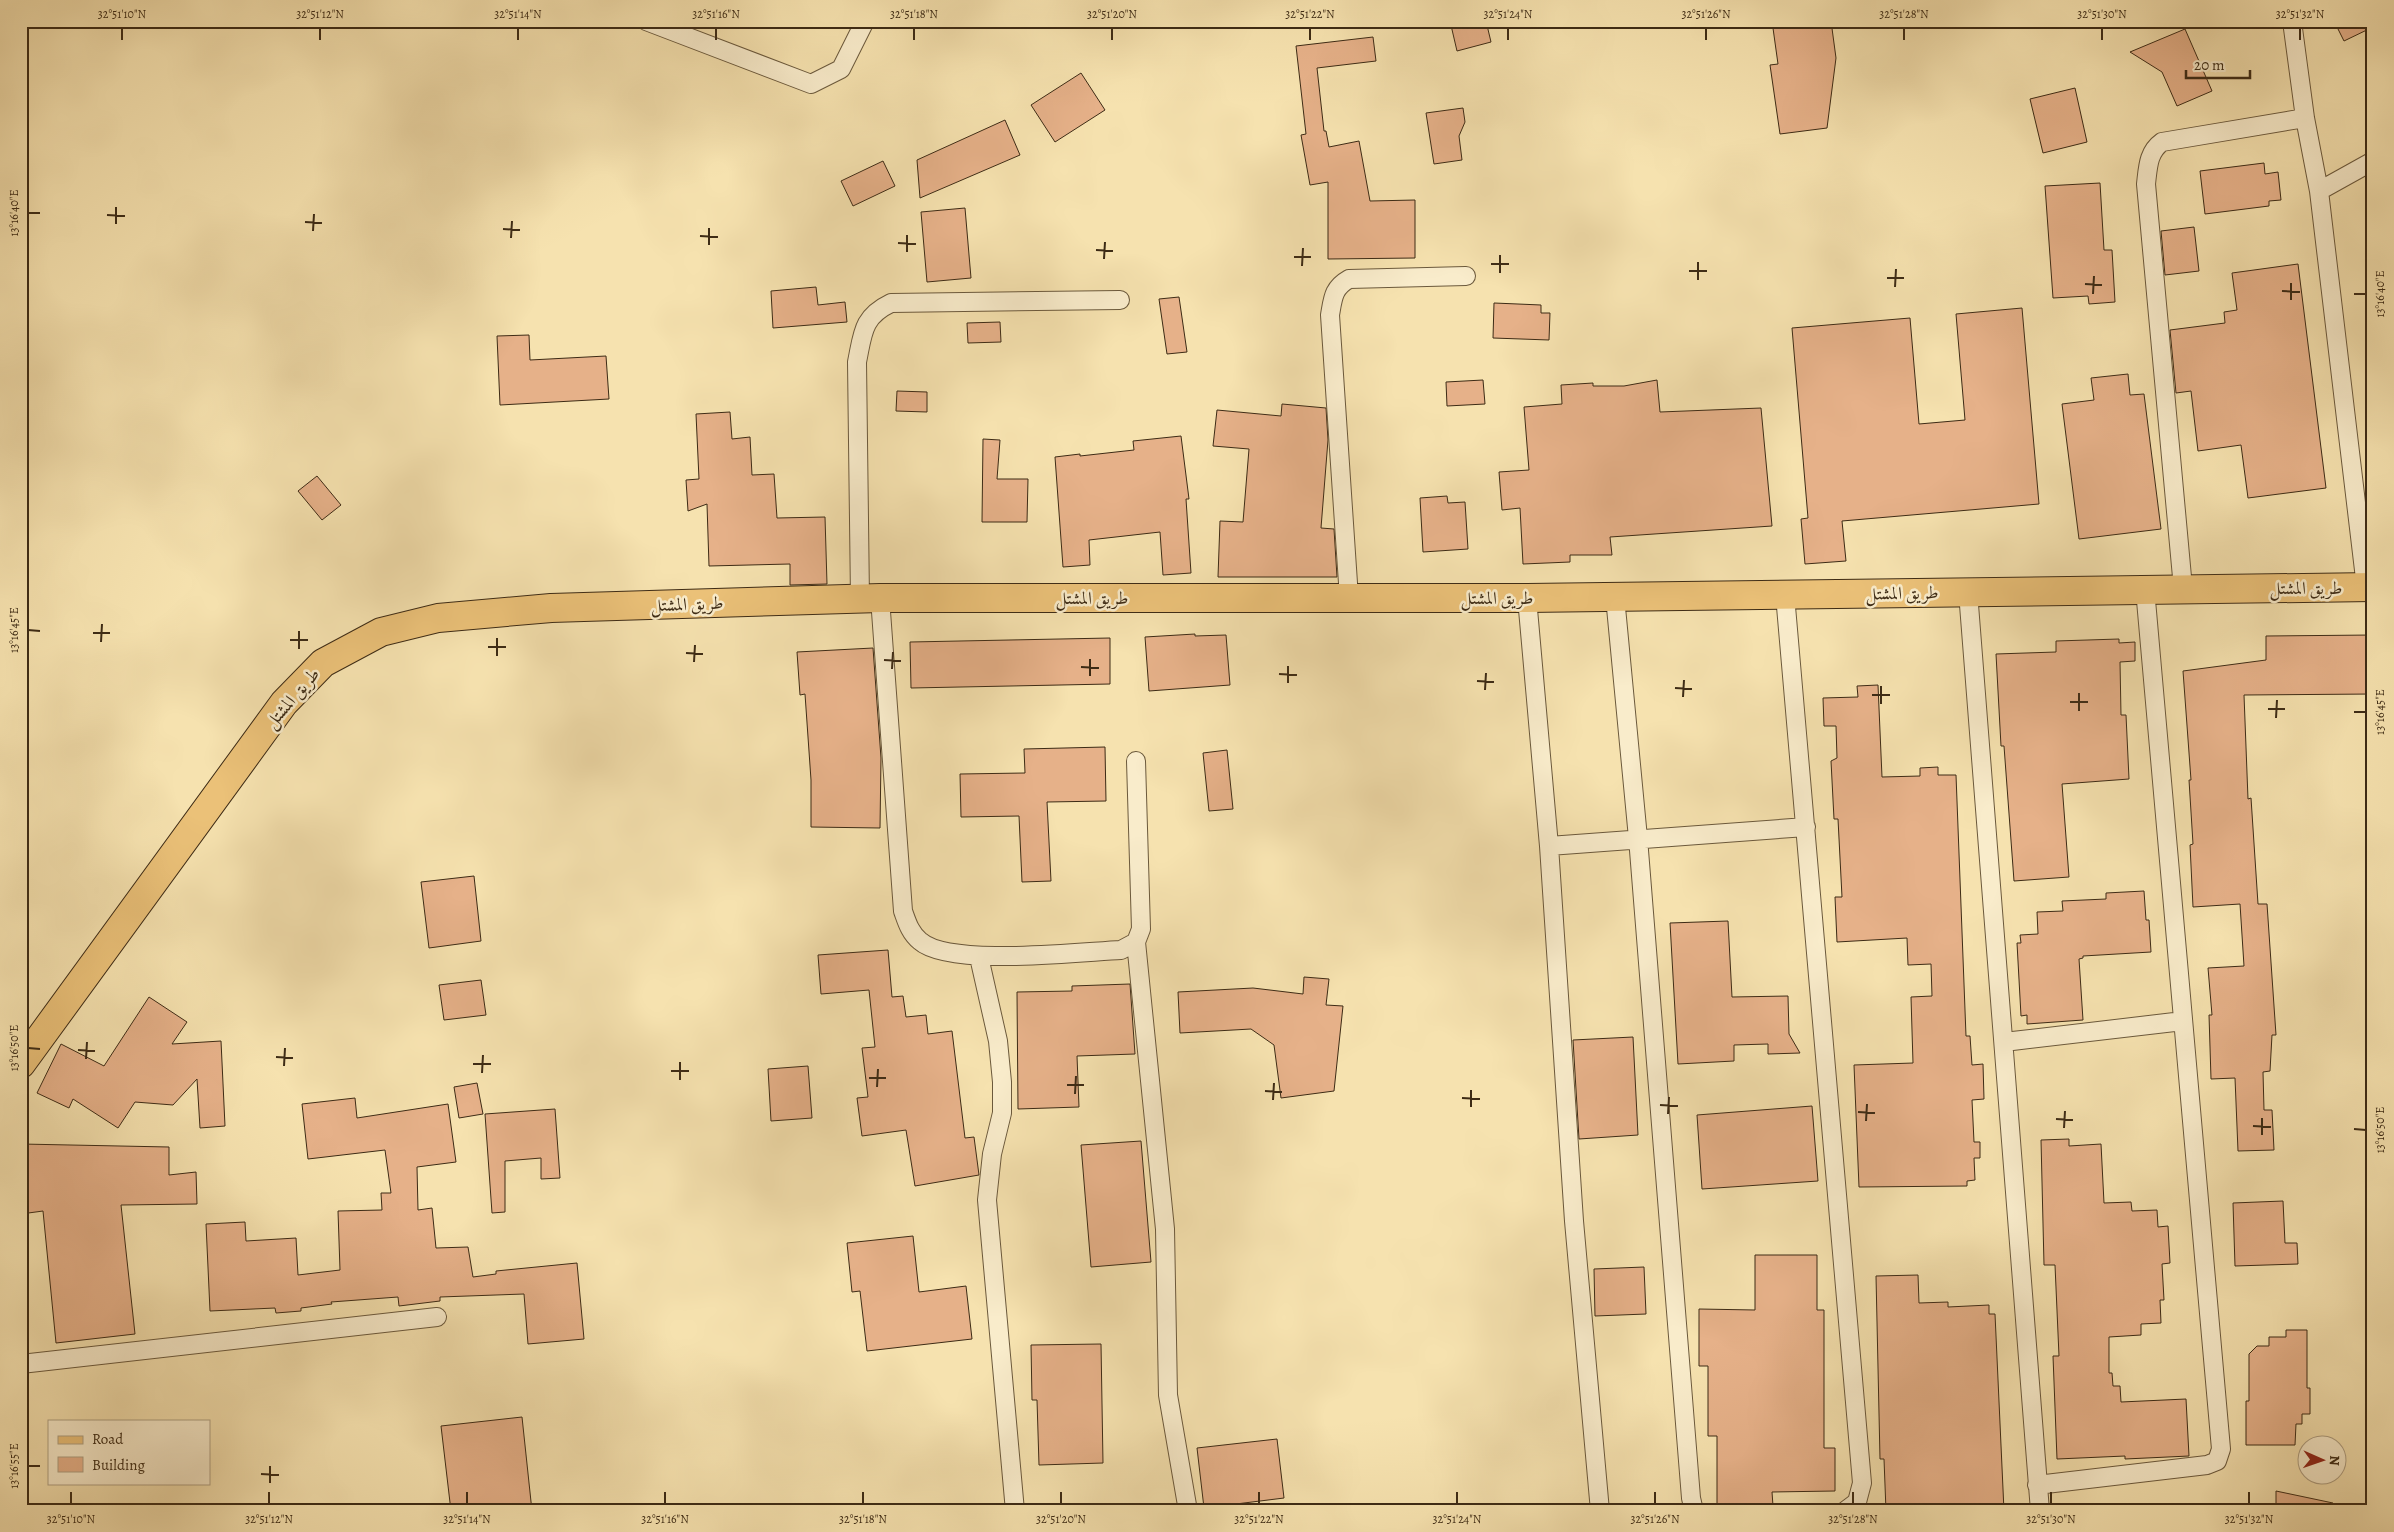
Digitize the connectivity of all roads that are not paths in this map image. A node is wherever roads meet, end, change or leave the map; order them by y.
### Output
1 (865, 21) edge
2 (2292, 21) edge
3 (655, 23) edge
4 (2306, 118) junction
5 (2373, 161) edge
6 (2319, 191) junction
7 (1466, 276) dead end
8 (1120, 300) dead end
9 (2369, 587) edge
10 (2183, 588) junction
11 (2145, 589) junction
12 (1968, 592) junction
13 (1784, 595) junction
14 (1615, 597) junction
15 (1348, 598) junction
16 (1527, 598) junction
17 (870, 599) junction
18 (1136, 761) dead end
19 (1806, 827) junction
20 (1638, 838) junction
21 (1550, 846) junction
22 (1136, 942) junction
23 (979, 957) junction
24 (2183, 1021) junction
25 (2004, 1042) junction
26 (21, 1064) edge
27 (437, 1318) dead end
28 (21, 1364) edge
29 (2037, 1485) junction
30 (1015, 1511) edge
31 (1188, 1511) edge
32 (1600, 1511) edge
33 (1694, 1511) edge
34 (1845, 1511) edge
35 (2040, 1511) edge

1 - 3 street
2 - 4 street
4 - 6 street
4 - 10 street
5 - 6 street
6 - 9 street
7 - 15 street
8 - 17 street
9 - 10 main road, طريق المشتل
10 - 11 main road, طريق المشتل
11 - 12 main road, طريق المشتل
11 - 24 street
12 - 13 main road, طريق المشتل
12 - 25 street
13 - 14 main road, طريق المشتل
13 - 19 street
14 - 16 main road, طريق المشتل
14 - 20 street
15 - 16 main road, طريق المشتل
15 - 17 main road, طريق المشتل
16 - 21 street
17 - 23 street
17 - 26 main road, طريق المشتل
18 - 22 street
19 - 20 street
19 - 34 street
20 - 21 street
20 - 33 street
21 - 32 street
22 - 23 street
22 - 31 street
23 - 30 street
24 - 25 street
24 - 29 street
25 - 29 street
27 - 28 street
29 - 35 street

